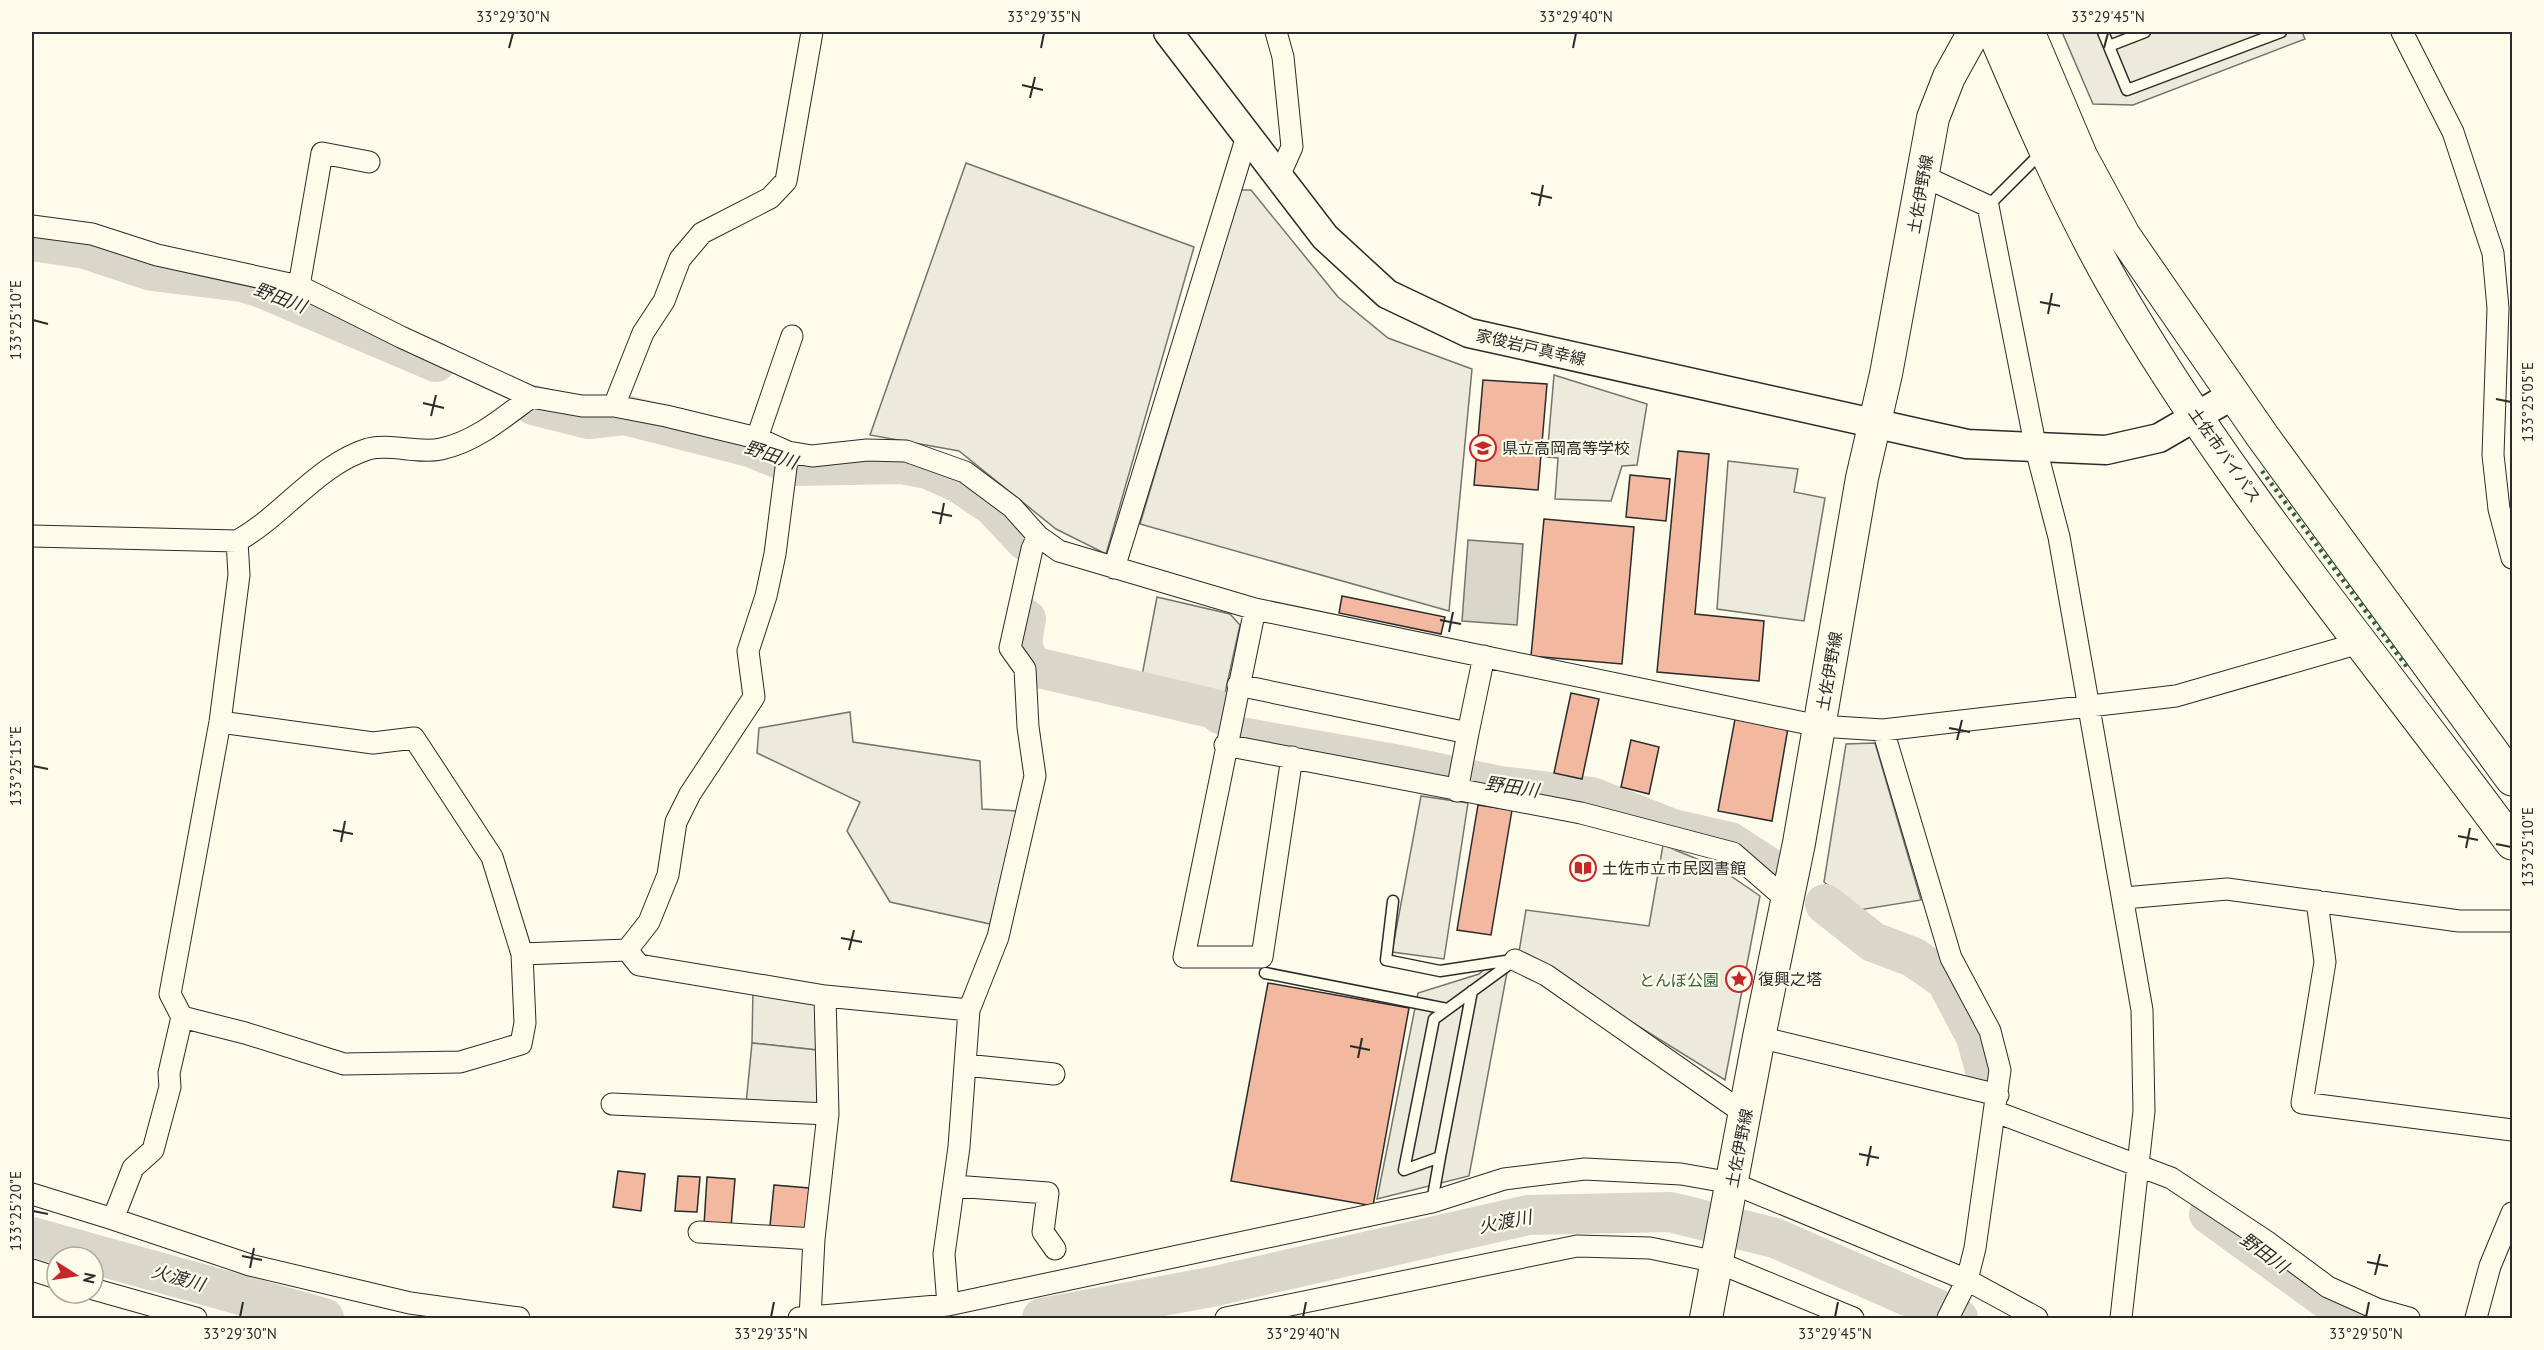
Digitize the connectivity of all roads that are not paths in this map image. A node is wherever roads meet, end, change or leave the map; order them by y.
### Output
1 (812, 32) edge
2 (1168, 32) edge
3 (1276, 32) edge
4 (1974, 32) edge
5 (1994, 32) edge
6 (2028, 32) edge
7 (2103, 32) edge
8 (2145, 32) edge
9 (2281, 32) edge
10 (2403, 32) edge
11 (2109, 46) junction
12 (1247, 136) junction
13 (2046, 148) junction
14 (369, 162) dead end
15 (1279, 176) junction
16 (1923, 176) junction
17 (1988, 206) junction
18 (32, 226) edge
19 (299, 286) junction
20 (792, 336) dead end
21 (2233, 395) junction
22 (531, 397) junction
23 (614, 406) junction
24 (2198, 416) junction
25 (1874, 425) junction
26 (757, 438) junction
27 (2036, 449) junction
28 (788, 452) junction
29 (32, 536) edge
30 (1038, 536) junction
31 (237, 541) junction
32 (2512, 558) edge
33 (1114, 568) junction
34 (1255, 609) junction
35 (2363, 642) junction
36 (1484, 656) junction
37 (1238, 685) junction
38 (2088, 707) junction
39 (220, 722) junction
40 (1819, 726) junction
41 (1883, 730) junction
42 (1468, 733) junction
43 (1225, 745) junction
44 (1292, 757) junction
45 (2512, 779) edge
46 (1457, 791) junction
47 (2512, 843) edge
48 (1786, 898) junction
49 (2124, 898) junction
50 (1393, 901) dead end
51 (2317, 901) junction
52 (2512, 921) edge
53 (627, 950) junction
54 (522, 954) junction
55 (1515, 960) junction
56 (1265, 973) dead end
57 (1472, 991) junction
58 (825, 996) junction
59 (1448, 1009) junction
60 (969, 1010) junction
61 (182, 1017) junction
62 (1759, 1037) junction
63 (965, 1065) junction
64 (1054, 1074) dead end
65 (1997, 1103) junction
66 (612, 1104) dead end
67 (828, 1114) junction
68 (1745, 1114) junction
69 (2512, 1130) edge
70 (1440, 1157) junction
71 (2139, 1167) junction
72 (954, 1186) junction
73 (1731, 1190) junction
74 (32, 1194) edge
75 (1432, 1202) junction
76 (2512, 1213) edge
77 (113, 1219) junction
78 (699, 1232) dead end
79 (814, 1239) junction
80 (1055, 1249) dead end
81 (1718, 1259) junction
82 (1965, 1286) junction
83 (105, 1292) edge
84 (948, 1305) junction
85 (1258, 1315) edge
86 (196, 1318) edge
87 (519, 1318) edge
88 (799, 1318) edge
89 (810, 1318) edge
90 (1226, 1318) edge
91 (1706, 1318) edge
92 (1853, 1318) edge
93 (1948, 1318) edge
94 (2037, 1318) edge
95 (2121, 1318) edge
96 (2409, 1318) edge
97 (2476, 1318) edge

1 - 23 street
2 - 12 main road, 家俊岩戸真幸線
3 - 15 street
4 - 16 main road, 土佐伊野線
5 - 13 highway, 土佐市バイパス
6 - 21 highway
7 - 11 lane
8 - 11 lane
9 - 11 lane
10 - 32 street
12 - 15 main road, 家俊岩戸真幸線
12 - 33 street
13 - 17 lane
13 - 24 highway, 土佐市バイパス
14 - 19 street
15 - 25 main road, 家俊岩戸真幸線
16 - 17 street
16 - 25 main road, 土佐伊野線
17 - 27 street
18 - 19 street
19 - 22 street
20 - 26 street
21 - 24 main road, 家俊岩戸真幸線
21 - 45 highway
22 - 23 street
22 - 31 street
23 - 26 street
24 - 27 main road, 家俊岩戸真幸線
24 - 35 highway, 土佐市バイパス
25 - 27 main road, 家俊岩戸真幸線
25 - 40 main road, 土佐伊野線
26 - 28 street
27 - 38 street
28 - 30 street
28 - 53 street
29 - 31 street
30 - 33 street
30 - 60 street
31 - 39 street
33 - 34 street
34 - 36 street
34 - 37 street
35 - 38 street
35 - 47 highway, 土佐市バイパス
36 - 40 street
36 - 42 street
37 - 42 street
37 - 43 street
38 - 41 street
38 - 49 street
39 - 54 street
39 - 61 street
40 - 41 street
40 - 48 main road, 土佐伊野線
41 - 65 street
42 - 46 street
43 - 44 street
43 - 44 street
44 - 46 street
46 - 48 street
48 - 62 main road, 土佐伊野線
49 - 51 street
49 - 71 street
50 - 55 lane
51 - 52 street
51 - 69 street
53 - 54 street
53 - 58 street
54 - 61 street
55 - 57 lane
55 - 68 street
56 - 59 lane
57 - 59 lane
57 - 70 lane
58 - 60 street
58 - 67 street
59 - 70 lane
60 - 63 street
61 - 77 street
62 - 65 street
62 - 68 main road, 土佐伊野線
63 - 64 street
63 - 72 street
65 - 71 street
65 - 82 street
66 - 67 street
67 - 79 street
68 - 73 main road, 土佐伊野線
70 - 75 lane
71 - 95 street
71 - 96 street
72 - 80 street
72 - 84 street
73 - 75 street
73 - 81 main road, 土佐伊野線
73 - 82 street
74 - 77 street
75 - 84 street
76 - 97 street
77 - 87 street
78 - 79 street
79 - 89 street
81 - 85 street
81 - 91 main road, 土佐伊野線
81 - 92 street
82 - 93 street
82 - 94 street
83 - 86 street
84 - 89 street
85 - 90 street
88 - 89 street

